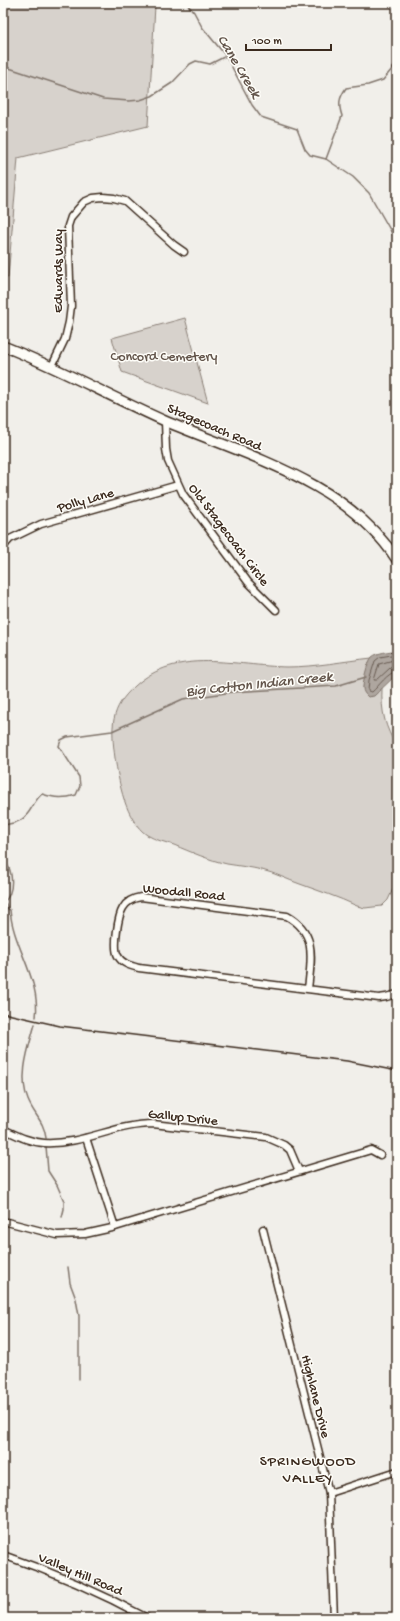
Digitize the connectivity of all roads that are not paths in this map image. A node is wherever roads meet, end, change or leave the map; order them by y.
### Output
1 (184, 252) dead end
2 (3, 346) edge
3 (52, 366) junction
4 (165, 421) junction
5 (178, 485) junction
6 (3, 547) edge
7 (397, 560) edge
8 (276, 610) dead end
9 (308, 989) junction
10 (397, 994) edge
11 (3, 1129) edge
12 (86, 1138) junction
13 (380, 1155) dead end
14 (299, 1171) junction
15 (3, 1221) edge
16 (115, 1228) junction
17 (263, 1229) dead end
18 (397, 1471) edge
19 (329, 1493) junction
20 (3, 1555) edge
21 (147, 1618) edge
22 (334, 1618) edge

1 - 3 street, Edwards Way
2 - 3 street, Stagecoach Road
3 - 4 street, Stagecoach Road
4 - 5 street, Old Stagecoach Circle
4 - 7 street, Stagecoach Road
5 - 6 street, Polly Lane
5 - 8 street, Old Stagecoach Circle
9 - 9 street, Woodall Road
9 - 10 street, Woodall Road
11 - 12 street, Gallup Drive
12 - 14 street, Gallup Drive
12 - 16 street
13 - 14 street
14 - 16 street
15 - 16 street
17 - 19 street, Highlane Drive
18 - 19 street
19 - 22 street, Highlane Drive
20 - 21 street, Valley Hill Road

